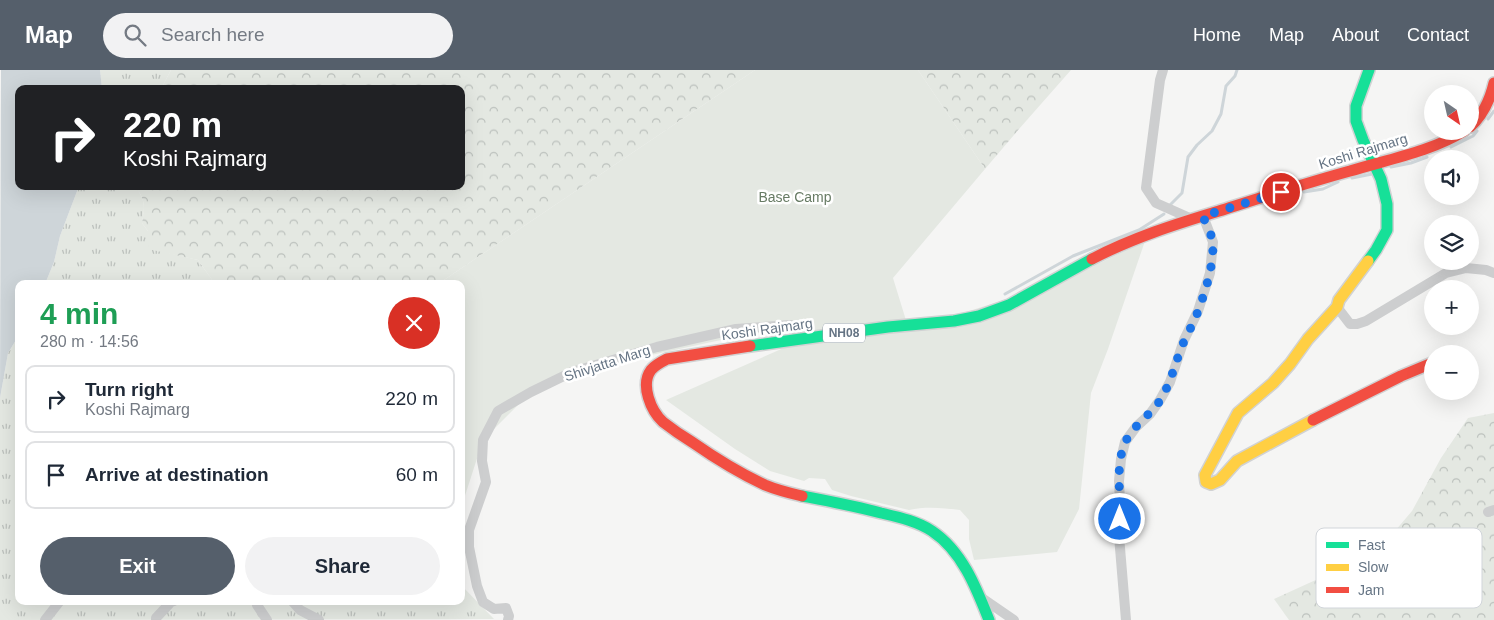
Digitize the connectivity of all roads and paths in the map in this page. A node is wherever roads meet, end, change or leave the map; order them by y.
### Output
1 (1163, 70) edge
2 (1369, 70) edge
3 (1494, 83) edge
4 (1479, 117) edge
5 (1447, 140) edge
6 (1375, 164) junction
7 (1198, 218) junction
8 (1494, 273) edge
9 (1337, 307) junction
10 (804, 339) junction
11 (1424, 366) edge
12 (980, 596) junction
13 (57, 605) edge
14 (168, 605) edge
15 (257, 605) edge
16 (296, 605) edge
17 (45, 620) edge
18 (156, 620) edge
19 (267, 620) edge
20 (319, 620) edge
21 (508, 620) edge
22 (989, 620) edge
23 (1014, 620) edge
24 (1126, 620) edge

1 - 7 street
2 - 6 main road
3 - 4 main road
5 - 6 main road, Koshi Rajmarg / NH08
6 - 7 main road, Koshi Rajmarg / NH08
6 - 9 main road
7 - 10 main road, Koshi Rajmarg / NH08
7 - 24 street
8 - 9 street
9 - 11 main road
10 - 12 main road, Koshi Rajmarg / NH08
10 - 21 street, Shivjatta Marg
12 - 22 main road, Koshi Rajmarg / NH08
12 - 23 street
13 - 17 street
14 - 18 street
15 - 19 street
16 - 20 street

